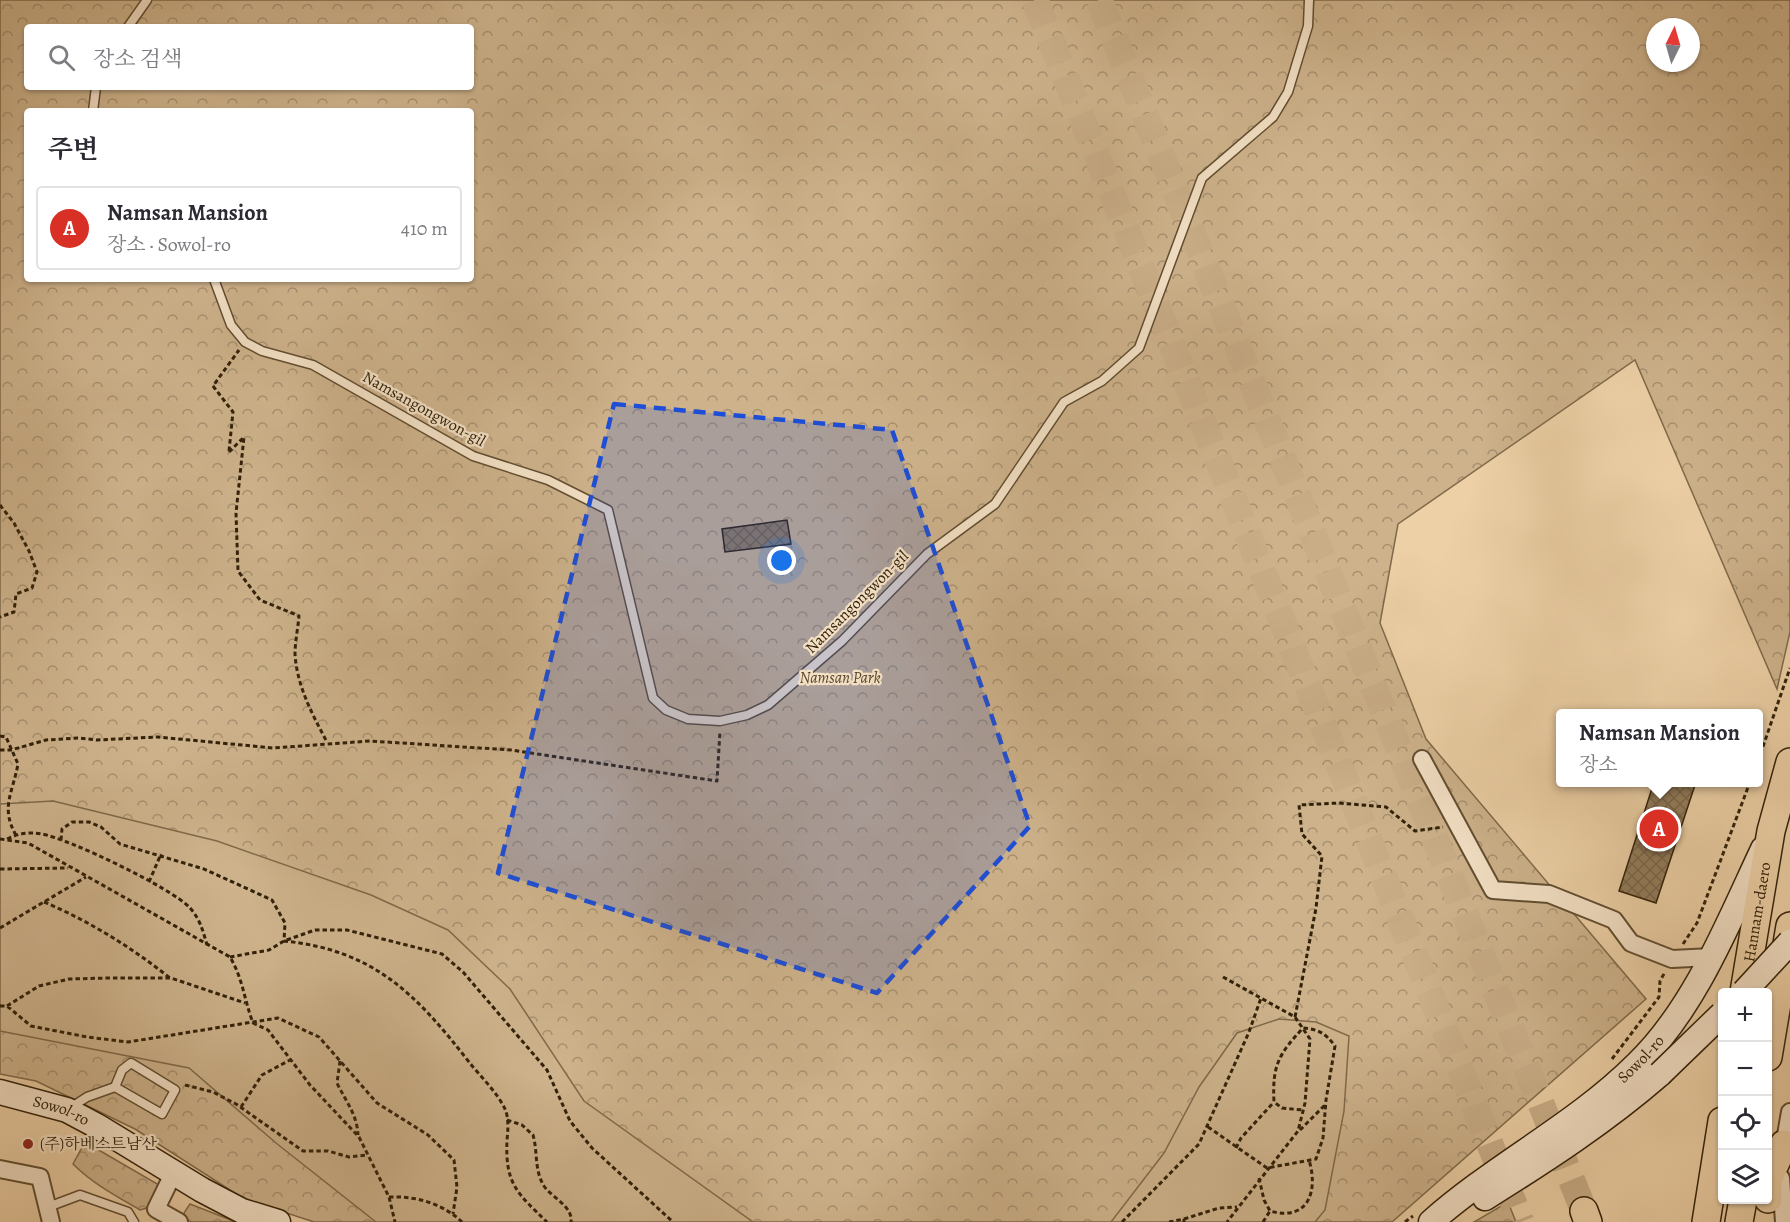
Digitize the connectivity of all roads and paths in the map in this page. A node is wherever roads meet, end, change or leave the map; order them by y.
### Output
1 (147, 0) edge
2 (1309, 0) edge
3 (130, 24) edge
4 (96, 90) edge
5 (93, 108) edge
6 (215, 282) edge
7 (245, 342) junction
8 (0, 505) edge
9 (0, 616) edge
10 (1790, 668) edge
11 (720, 721) junction
12 (0, 736) edge
13 (327, 742) junction
14 (1763, 746) edge
15 (0, 750) edge
16 (11, 750) junction
17 (1422, 759) dead end
18 (1790, 762) edge
19 (1748, 787) edge
20 (1456, 825) junction
21 (1771, 831) junction
22 (16, 835) junction
23 (0, 839) edge
24 (7, 839) junction
25 (61, 840) junction
26 (161, 854) junction
27 (69, 868) junction
28 (0, 869) edge
29 (87, 877) junction
30 (148, 882) junction
31 (44, 902) junction
32 (1790, 926) edge
33 (0, 928) edge
34 (284, 941) junction
35 (1790, 942) edge
36 (207, 945) junction
37 (230, 957) junction
38 (1712, 957) junction
39 (1672, 959) junction
40 (1223, 977) dead end
41 (171, 978) junction
42 (1745, 988) edge
43 (1749, 988) edge
44 (1261, 997) junction
45 (246, 1003) junction
46 (0, 1006) edge
47 (7, 1006) junction
48 (1295, 1017) junction
49 (1718, 1018) edge
50 (252, 1023) junction
51 (1303, 1028) junction
52 (1770, 1042) edge
53 (291, 1060) junction
54 (340, 1060) junction
55 (1611, 1060) dead end
56 (115, 1087) junction
57 (175, 1090) junction
58 (0, 1092) edge
59 (1274, 1102) junction
60 (1326, 1105) junction
61 (241, 1107) junction
62 (67, 1110) junction
63 (1303, 1110) junction
64 (1790, 1112) edge
65 (507, 1120) junction
66 (1208, 1127) junction
67 (1298, 1131) junction
68 (358, 1137) junction
69 (1786, 1138) edge
70 (1718, 1146) edge
71 (1236, 1148) junction
72 (368, 1155) junction
73 (1309, 1160) junction
74 (1267, 1168) junction
75 (0, 1169) edge
76 (1772, 1171) edge
77 (174, 1172) junction
78 (1259, 1178) junction
79 (389, 1197) junction
80 (1742, 1204) edge
81 (1767, 1204) edge
82 (1237, 1208) junction
83 (1270, 1211) junction
84 (453, 1214) junction
85 (50, 1215) edge
86 (153, 1216) edge
87 (1422, 1219) edge
88 (1184, 1221) edge
89 (134, 1222) edge
90 (179, 1222) edge
91 (278, 1222) edge
92 (395, 1222) edge
93 (462, 1222) edge
94 (547, 1222) edge
95 (571, 1222) edge
96 (674, 1222) edge
97 (1122, 1222) edge
98 (1169, 1222) edge
99 (1227, 1222) edge
100 (1263, 1222) edge
101 (1405, 1222) edge
102 (1448, 1222) edge
103 (1706, 1222) edge
104 (1739, 1222) edge
105 (1767, 1222) edge
106 (1784, 1222) edge

1 - 3 lane
2 - 11 lane, Namsangongwon-gil
4 - 5 lane
6 - 7 lane
7 - 11 lane, Namsangongwon-gil
7 - 13 path
8 - 9 path
10 - 14 path
11 - 13 path
12 - 16 path
13 - 16 path
15 - 16 path
16 - 22 path
17 - 20 street
18 - 21 main road, Hannam-daero
19 - 39 path
20 - 39 street
20 - 48 path
21 - 38 main road, Sowol-ro
21 - 42 main road, Hannam-daero
22 - 24 path
22 - 25 path
23 - 24 path
24 - 27 path
25 - 26 path
25 - 30 path
26 - 30 path
26 - 34 path
27 - 28 path
27 - 29 path
29 - 31 path
29 - 36 path
30 - 36 path
31 - 33 path
31 - 41 path
32 - 52 main road, Hannam-daero
34 - 37 path
34 - 65 path
34 - 96 path
35 - 43 main road, bridge
36 - 37 path
37 - 45 path
38 - 39 street
38 - 87 main road, Sowol-ro
39 - 55 path
40 - 44 path
41 - 45 path
41 - 47 path
44 - 48 path
44 - 66 path
45 - 50 path
46 - 47 path
47 - 50 path
48 - 51 path
49 - 102 main road, Sowol-ro, bridge
50 - 53 path
50 - 54 path
51 - 59 path
51 - 60 path
51 - 63 path
53 - 61 path
53 - 68 path
54 - 68 path
54 - 84 path
56 - 57 lane
56 - 57 lane
56 - 62 lane
57 - 61 path
58 - 62 main road, Sowol-ro
59 - 63 path
59 - 71 path
60 - 67 path
60 - 73 path
61 - 72 path
62 - 77 main road, Sowol-ro
63 - 67 path
64 - 69 street
65 - 94 path
65 - 95 path
66 - 71 path
66 - 97 path
67 - 74 path
68 - 72 path
69 - 76 main road
69 - 106 street
70 - 103 main road
71 - 74 path
72 - 79 path
73 - 74 path
73 - 83 path
74 - 78 path
75 - 85 street
77 - 86 street
77 - 91 main road, Sowol-ro
78 - 82 path
78 - 83 path
79 - 84 path
79 - 92 path
80 - 104 main road
81 - 105 main road
82 - 88 path
82 - 99 path
83 - 100 path
84 - 93 path
85 - 89 lane
86 - 90 street
87 - 101 path
88 - 98 path

